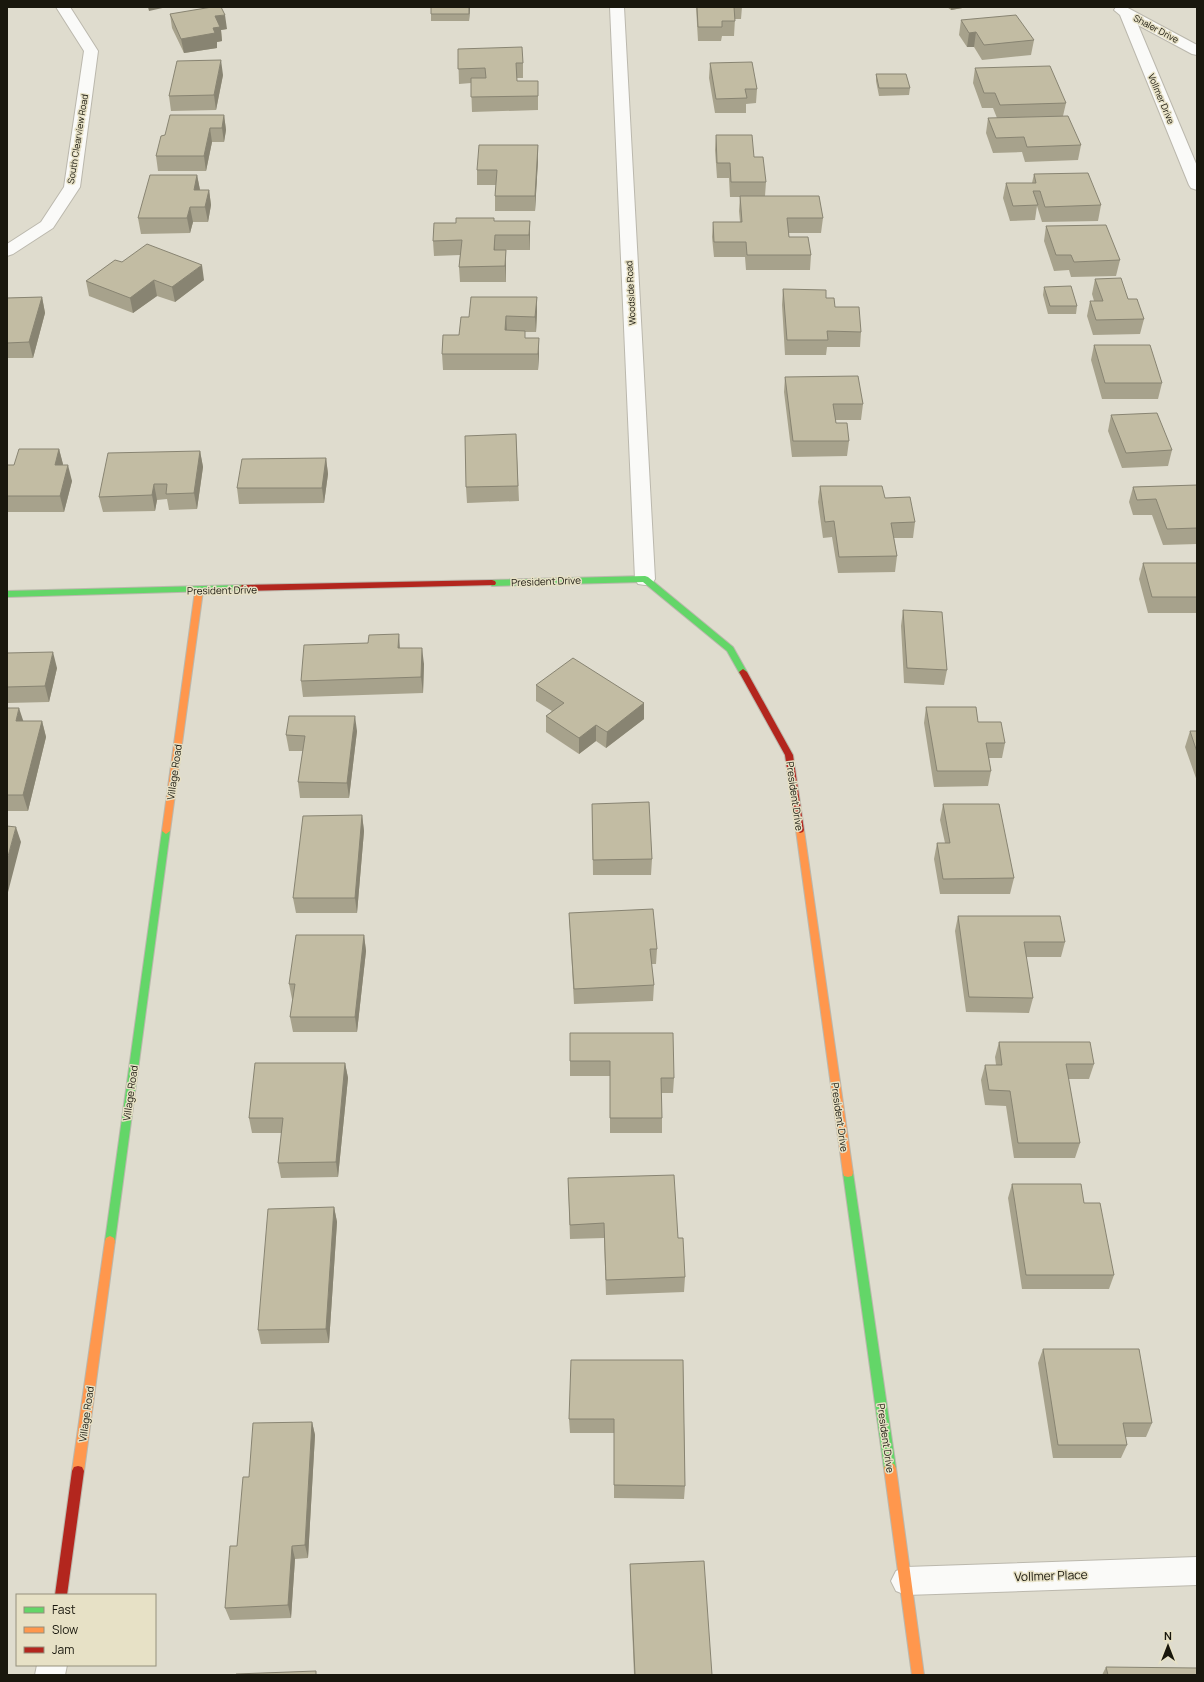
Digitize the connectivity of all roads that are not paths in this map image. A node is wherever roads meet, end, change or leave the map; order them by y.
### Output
1 (63, 7) edge
2 (617, 7) edge
3 (1121, 10) edge
4 (1197, 52) edge
5 (1197, 185) edge
6 (7, 251) edge
7 (645, 579) junction
8 (198, 591) junction
9 (7, 594) edge
10 (1197, 1571) edge
11 (906, 1581) junction
12 (61, 1594) edge
13 (918, 1675) edge

1 - 6 street, South Clearview Road
2 - 7 street, Woodside Road
3 - 4 street, Shaler Drive
3 - 5 street, Vollmer Drive
7 - 8 street, President Drive
7 - 11 street, President Drive
8 - 9 street, President Drive
8 - 12 street, Village Road
10 - 11 street, Vollmer Place
11 - 13 street, President Drive

